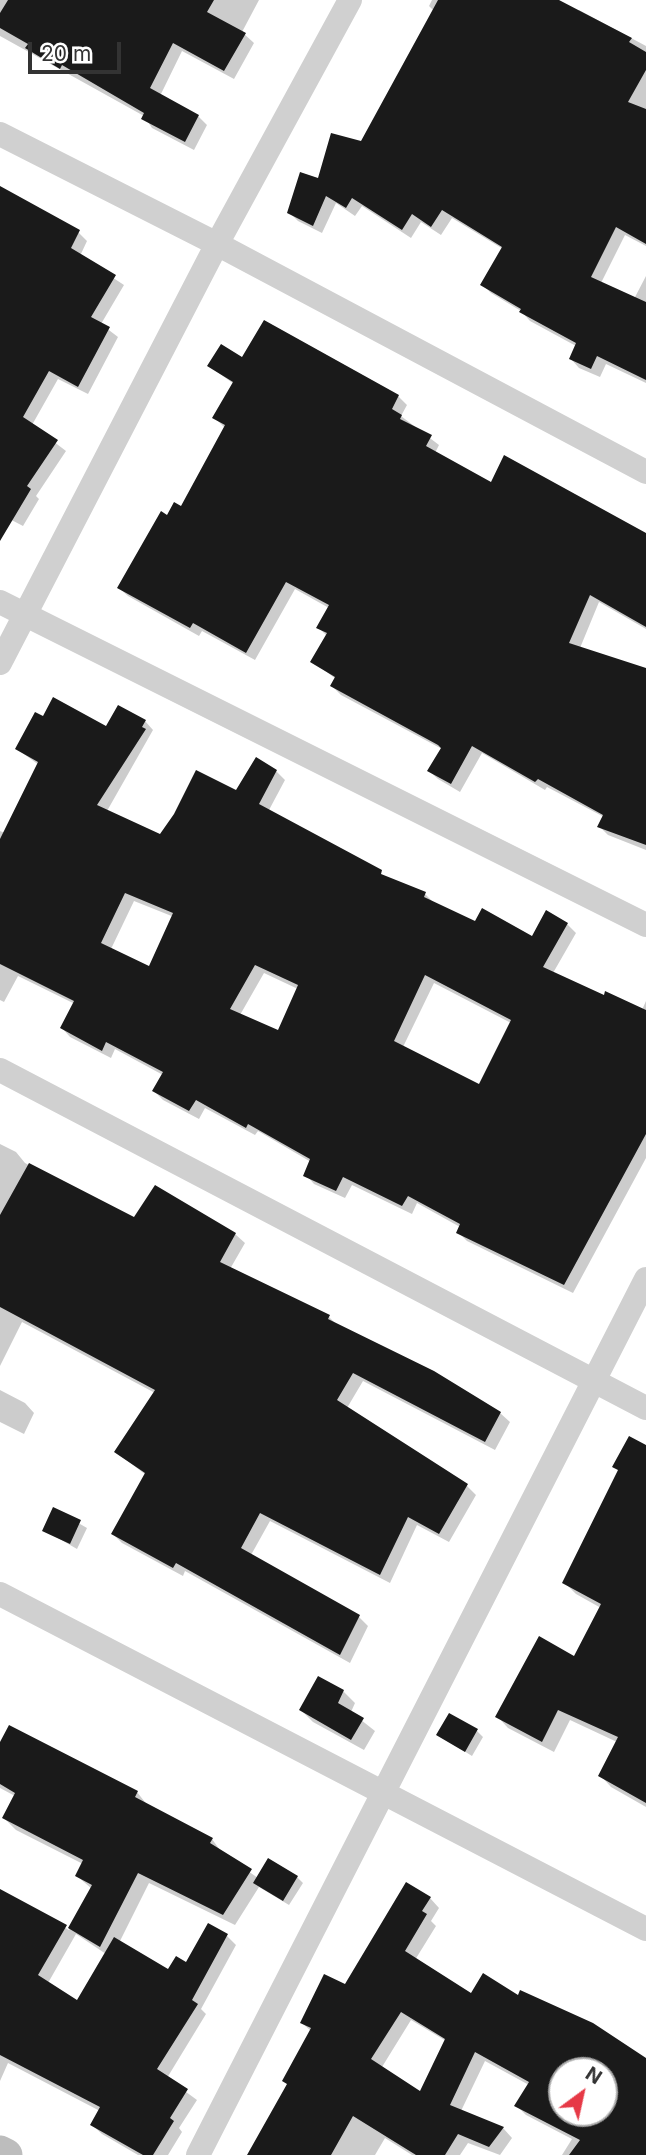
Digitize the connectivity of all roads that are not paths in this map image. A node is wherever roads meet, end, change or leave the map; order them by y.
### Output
1 (350, 0) edge
2 (0, 134) edge
3 (216, 244) junction
4 (646, 472) edge
5 (0, 602) edge
6 (25, 615) junction
7 (0, 663) edge
8 (646, 925) edge
9 (0, 1070) edge
10 (646, 1279) edge
11 (593, 1380) junction
12 (646, 1408) edge
13 (0, 1594) edge
14 (385, 1792) junction
15 (646, 1929) edge
16 (0, 2152) edge
17 (6, 2155) edge
18 (198, 2155) edge

1 - 3 street
2 - 3 street
3 - 4 street
3 - 6 street
5 - 6 street
6 - 7 street
6 - 8 street
9 - 11 street
10 - 11 street
11 - 12 street
11 - 14 street
13 - 14 street
14 - 15 street
14 - 18 street
16 - 17 main road

